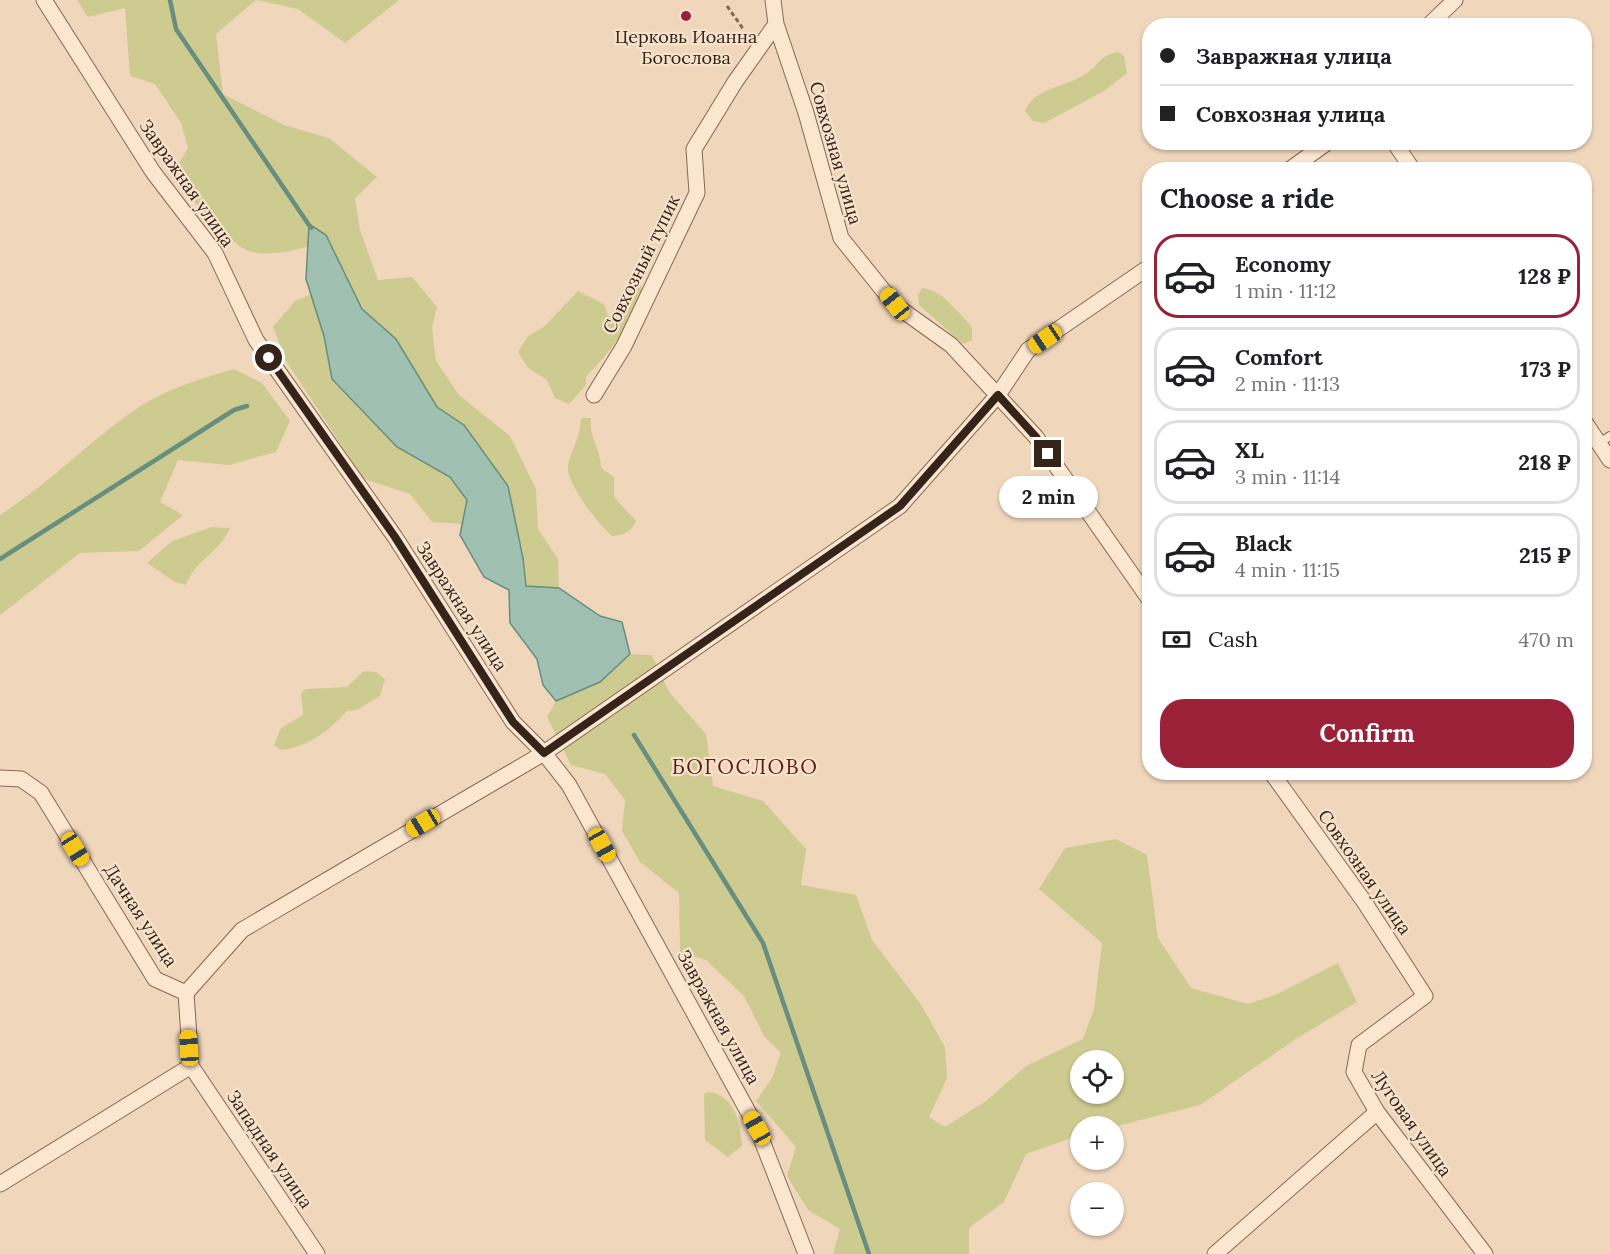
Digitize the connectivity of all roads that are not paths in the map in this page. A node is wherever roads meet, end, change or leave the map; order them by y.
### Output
1 (44, 0) edge
2 (773, 0) edge
3 (1455, 0) edge
4 (1436, 18) edge
5 (776, 24) junction
6 (1317, 150) edge
7 (1300, 162) edge
8 (1142, 272) edge
9 (594, 395) dead end
10 (998, 395) junction
11 (1592, 428) edge
12 (1604, 439) edge
13 (1610, 460) edge
14 (1142, 589) edge
15 (544, 753) junction
16 (0, 778) edge
17 (1277, 780) edge
18 (186, 993) junction
19 (1425, 996) joint
20 (190, 1066) junction
21 (1377, 1112) junction
22 (0, 1184) edge
23 (1478, 1252) edge
24 (318, 1254) edge
25 (806, 1254) edge
26 (1215, 1254) edge

1 - 15 street, Завражная улица
2 - 5 street, Совхозная улица
3 - 4 street
5 - 9 street, Совхозный тупик
5 - 10 street, Совхозная улица
6 - 7 street
8 - 10 street
10 - 14 street, Совхозная улица
10 - 15 street
11 - 12 street
12 - 13 street
15 - 18 street
15 - 25 street, Завражная улица
16 - 18 street, Дачная улица
17 - 19 street, Совхозная улица
18 - 20 street
19 - 21 street, Луговая улица
20 - 22 street
20 - 24 street, Западная улица
21 - 23 street, Луговая улица
21 - 26 street

